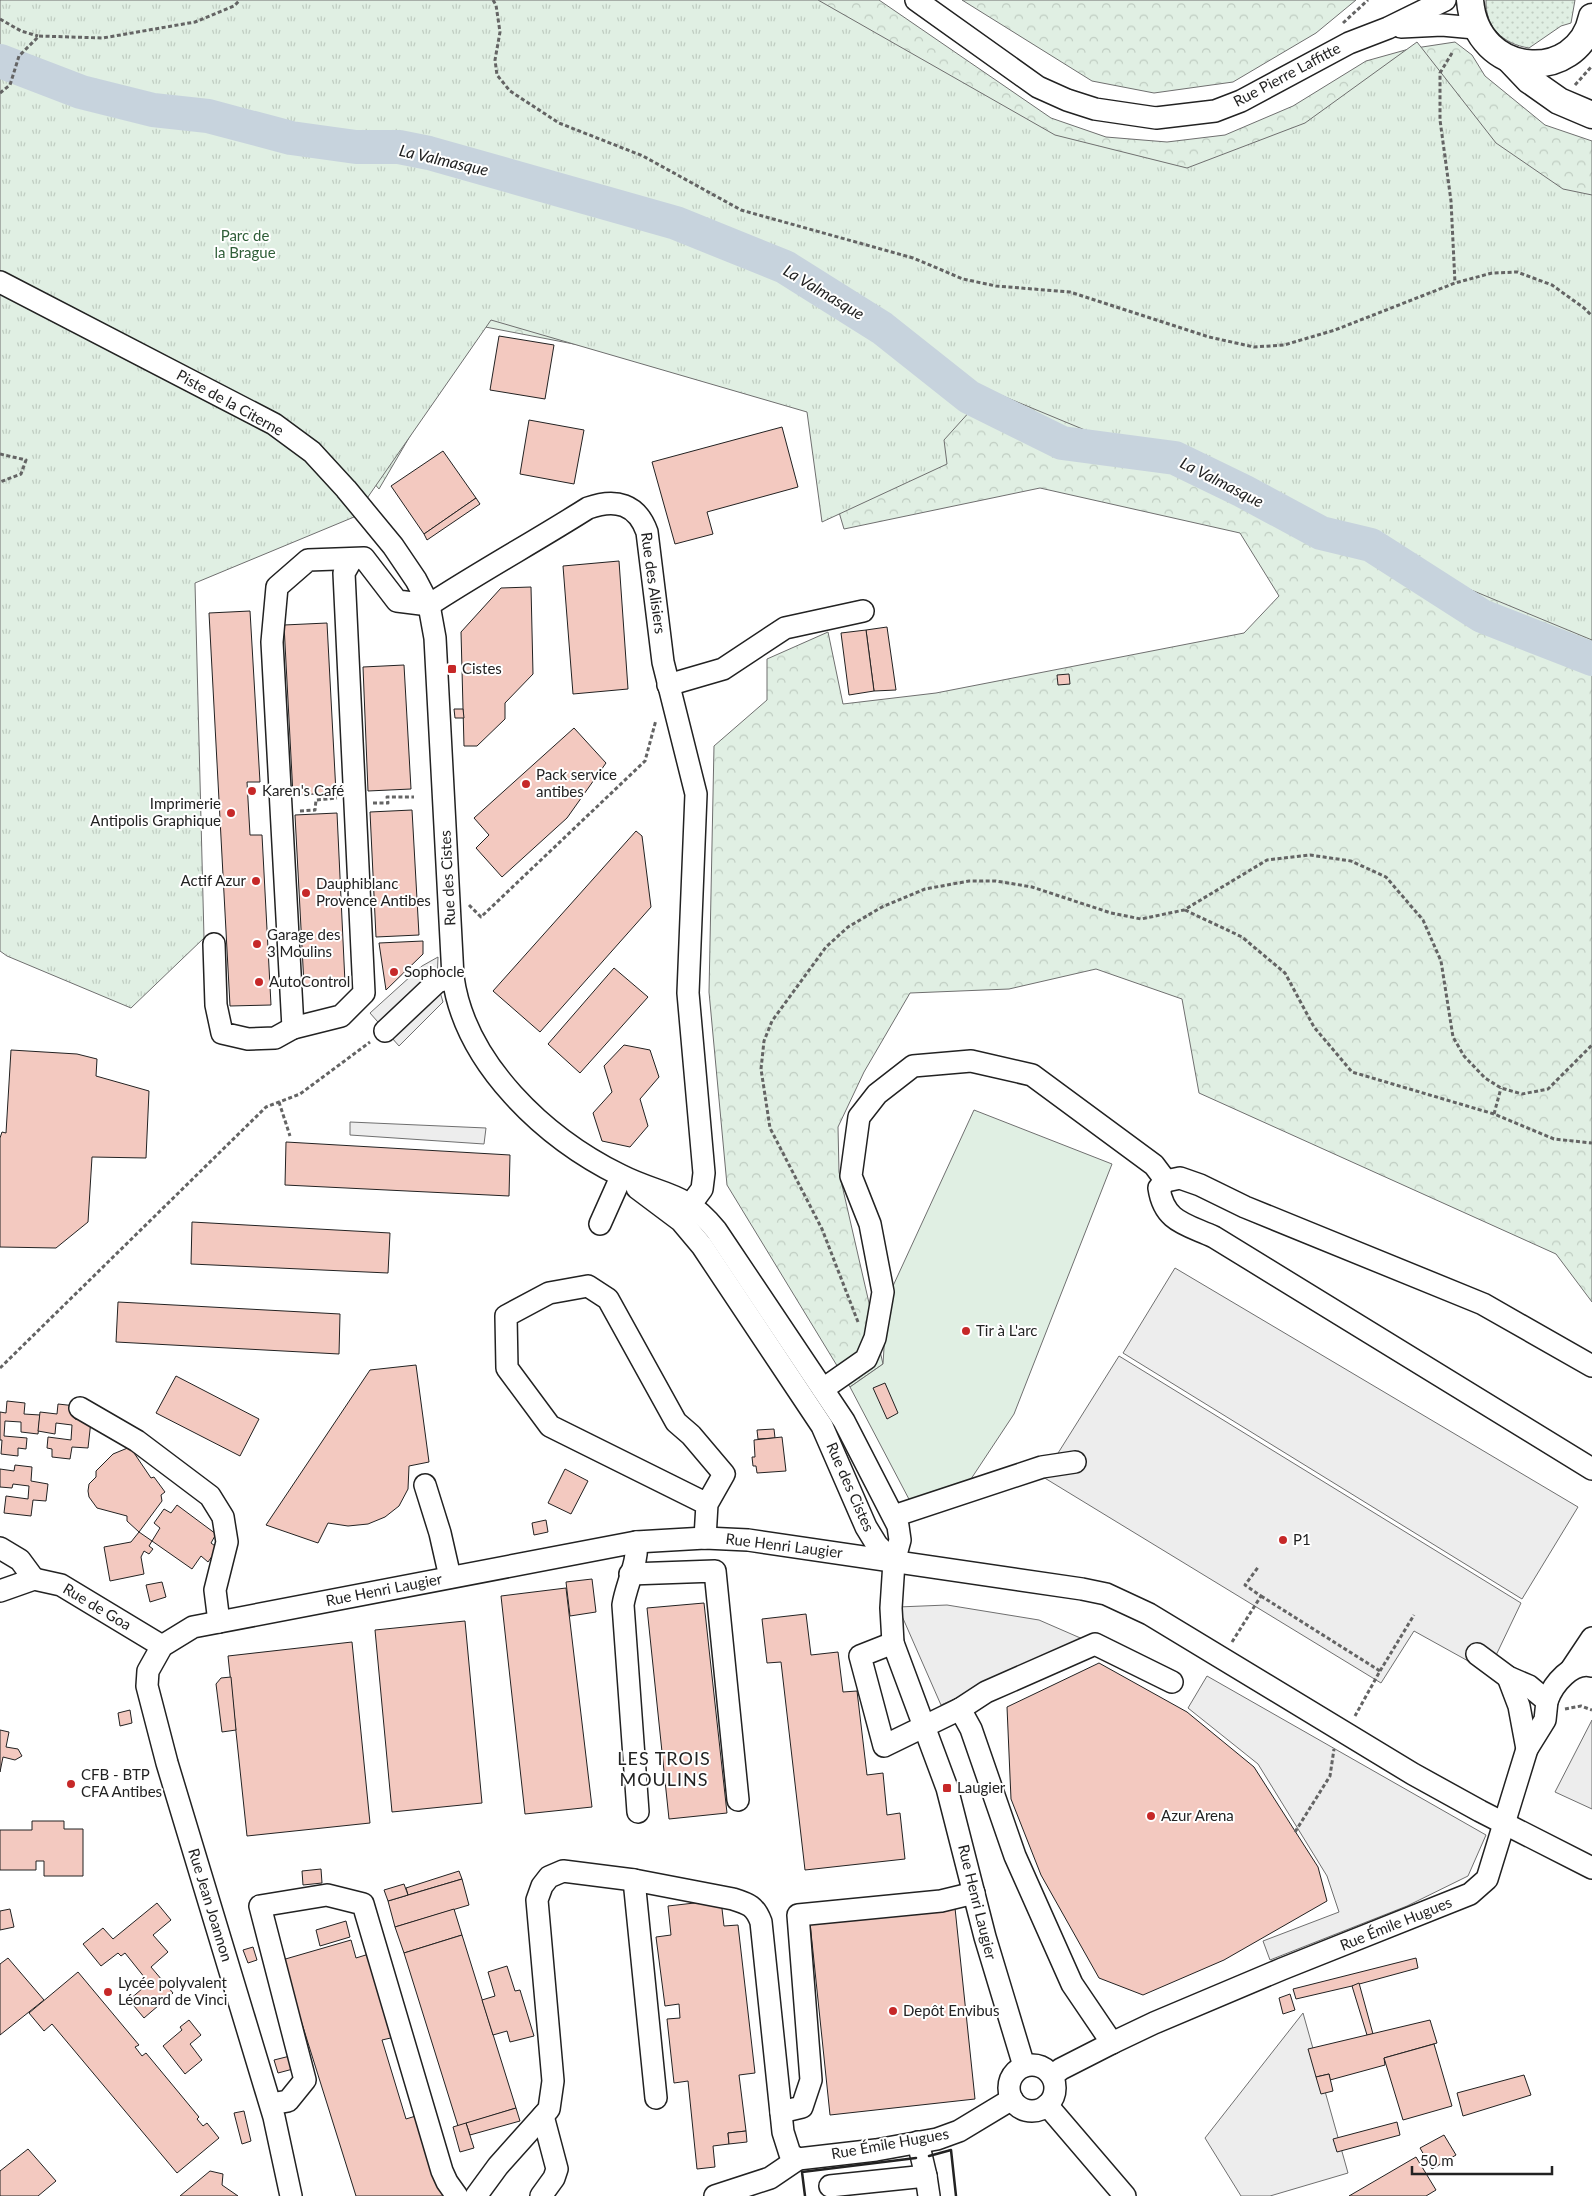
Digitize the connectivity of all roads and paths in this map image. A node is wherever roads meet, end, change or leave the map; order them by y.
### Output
1 (240, 0) edge
2 (493, 0) edge
3 (916, 0) edge
4 (1368, 0) edge
5 (1445, 0) edge
6 (1470, 0) edge
7 (0, 19) edge
8 (1592, 21) edge
9 (1336, 28) dead end
10 (1388, 28) junction
11 (1476, 28) junction
12 (39, 36) junction
13 (1452, 53) dead end
14 (1510, 60) junction
15 (0, 93) edge
16 (1592, 116) edge
17 (0, 282) edge
18 (1455, 282) junction
19 (1592, 316) edge
20 (0, 454) edge
21 (0, 482) edge
22 (352, 558) junction
23 (429, 605) junction
24 (862, 610) dead end
25 (668, 685) junction
26 (658, 715) dead end
27 (414, 797) dead end
28 (355, 801) junction
29 (282, 812) junction
30 (1184, 910) junction
31 (481, 917) dead end
32 (214, 944) dead end
33 (453, 977) junction
34 (293, 1028) junction
35 (385, 1031) joint
36 (1592, 1045) edge
37 (1501, 1088) junction
38 (278, 1102) junction
39 (1494, 1114) junction
40 (290, 1136) dead end
41 (1592, 1143) edge
42 (622, 1176) junction
43 (1166, 1181) junction
44 (691, 1204) junction
45 (600, 1224) dead end
46 (870, 1352) junction
47 (1592, 1366) edge
48 (0, 1368) edge
49 (823, 1389) junction
50 (80, 1408) dead end
51 (1075, 1462) dead end
52 (1592, 1469) edge
53 (424, 1484) dead end
54 (707, 1504) junction
55 (894, 1516) junction
56 (705, 1538) junction
57 (636, 1542) junction
58 (0, 1548) edge
59 (894, 1562) junction
60 (1259, 1566) dead end
61 (630, 1574) junction
62 (450, 1577) junction
63 (34, 1579) junction
64 (0, 1591) edge
65 (1261, 1596) junction
66 (1414, 1615) dead end
67 (219, 1622) junction
68 (1592, 1638) edge
69 (893, 1643) junction
70 (162, 1646) junction
71 (1228, 1648) dead end
72 (1477, 1654) dead end
73 (1582, 1667) edge
74 (1380, 1671) junction
75 (1508, 1677) junction
76 (1172, 1682) dead end
77 (1547, 1701) junction
78 (960, 1709) junction
79 (1351, 1724) dead end
80 (925, 1726) junction
81 (1335, 1749) dead end
82 (1527, 1749) junction
83 (738, 1800) dead end
84 (638, 1812) dead end
85 (1504, 1823) junction
86 (1296, 1832) dead end
87 (1592, 1868) edge
88 (634, 1880) junction
89 (974, 1893) junction
90 (1112, 2043) junction
91 (1024, 2066) junction
92 (1052, 2076) junction
93 (656, 2098) dead end
94 (1012, 2099) junction
95 (271, 2104) junction
96 (1046, 2105) junction
97 (781, 2112) junction
98 (543, 2116) junction
99 (918, 2142) junction
100 (794, 2156) junction
101 (830, 2186) dead end
102 (928, 2186) edge
103 (291, 2196) edge
104 (457, 2196) edge
105 (476, 2196) edge
106 (541, 2196) edge
107 (715, 2196) edge
108 (1125, 2196) edge

1 - 12 path
2 - 18 path
3 - 10 street, Rue Pierre Laffitte
4 - 9 path
5 - 10 street, Rue Pierre Laffitte
6 - 11 main road
7 - 12 path
8 - 14 main road
10 - 11 street, Rue Pierre Laffitte
11 - 14 main road
12 - 15 path
13 - 18 path
14 - 16 main road
17 - 23 street, Piste de la Citerne
18 - 19 path
20 - 21 path
22 - 23 street
22 - 28 street
22 - 29 street
23 - 25 street, Rue des Alisiers
23 - 33 street, Rue des Cistes
24 - 25 street
25 - 44 street, Rue des Alisiers
26 - 31 path
27 - 28 path
28 - 29 path
28 - 34 street
29 - 34 street
30 - 37 path
30 - 39 path
30 - 46 path
32 - 34 street
33 - 35 street
33 - 42 street, Rue des Cistes
35 - 38 path
36 - 37 path
37 - 39 path
38 - 40 path
38 - 48 path
39 - 41 path
42 - 44 street, Rue des Cistes
42 - 45 street
42 - 59 street, Rue des Cistes
43 - 46 street
43 - 47 street
43 - 52 street
44 - 49 street, Rue des Cistes
46 - 49 street
49 - 55 street, Rue des Cistes
50 - 67 street
51 - 55 street
53 - 62 street
54 - 54 street
54 - 56 street
55 - 59 street, Rue des Cistes
56 - 57 street, Rue Henri Laugier
56 - 59 street, Rue Henri Laugier
57 - 61 street
57 - 62 street, Rue Henri Laugier
58 - 63 street
59 - 69 street, Rue Henri Laugier
59 - 85 street
60 - 65 path
61 - 83 street
61 - 84 street
62 - 67 street, Rue Henri Laugier
63 - 64 street
63 - 70 street, Rue de Goa
65 - 71 path
65 - 74 path
66 - 74 path
67 - 70 street, Rue Henri Laugier
68 - 73 street
69 - 80 street, Rue Henri Laugier
69 - 80 street
70 - 95 street, Rue Jean Joannon
72 - 75 street
73 - 77 street
74 - 79 path
75 - 77 street
75 - 82 street
76 - 78 street
77 - 82 street, Rue Émile Hugues
78 - 80 street
78 - 90 street
80 - 89 street, Rue Henri Laugier
81 - 86 path
82 - 85 street, Rue Émile Hugues
85 - 87 street
85 - 90 street, Rue Émile Hugues
88 - 93 street
88 - 97 street
88 - 98 street
89 - 91 street, Rue Henri Laugier
89 - 97 street
90 - 92 street, Rue Émile Hugues
91 - 92 street
91 - 94 street
92 - 96 street
94 - 96 street
94 - 99 street, Rue Émile Hugues
95 - 103 street, Rue Jean Joannon
95 - 104 street
96 - 108 street
97 - 100 street
98 - 105 street
98 - 106 street
99 - 100 street, Rue Émile Hugues
99 - 102 street
100 - 107 street
101 - 102 street

